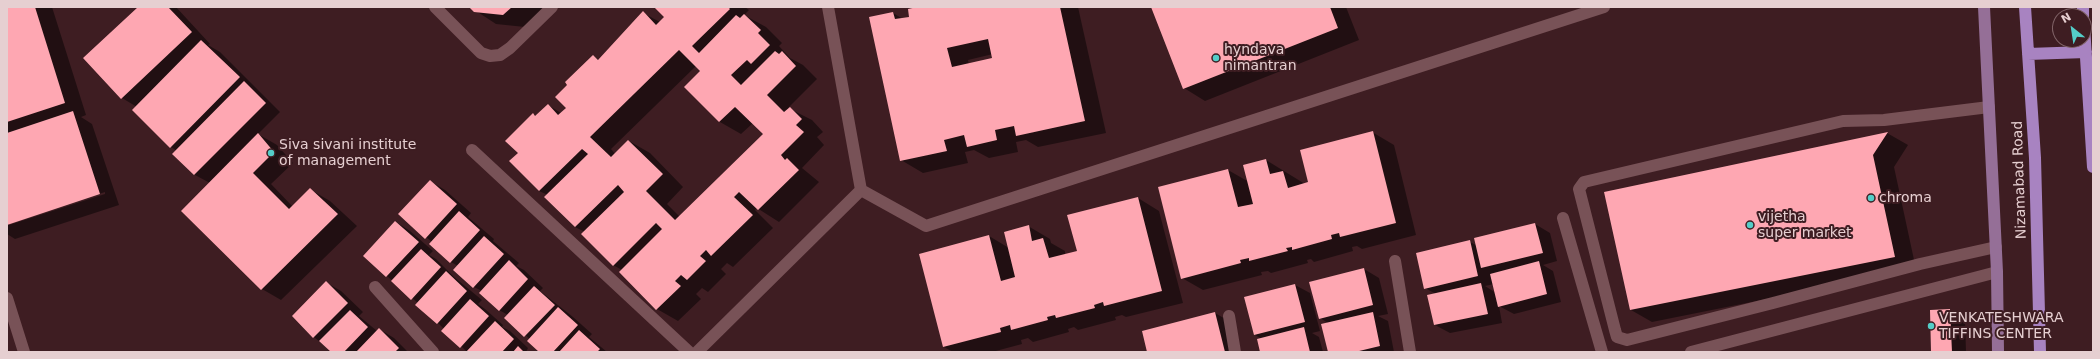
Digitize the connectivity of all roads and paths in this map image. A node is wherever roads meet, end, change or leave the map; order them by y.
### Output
1 (435, 7) edge
2 (552, 7) edge
3 (828, 7) edge
4 (1604, 7) edge
5 (1984, 7) edge
6 (2025, 7) edge
7 (2086, 48) edge
8 (2086, 52) junction
9 (2028, 54) junction
10 (1989, 107) junction
11 (472, 150) dead end
12 (2093, 167) edge
13 (861, 190) junction
14 (1563, 218) dead end
15 (1996, 247) junction
16 (1395, 261) dead end
17 (1997, 272) junction
18 (375, 287) dead end
19 (7, 298) edge
20 (1229, 316) dead end
21 (24, 352) edge
22 (433, 352) edge
23 (690, 352) edge
24 (697, 352) edge
25 (1235, 352) edge
26 (1410, 352) edge
27 (1602, 352) edge
28 (1691, 352) edge
29 (1998, 352) edge
30 (2040, 352) edge

1 - 2 street
3 - 13 street
4 - 13 street
5 - 10 main road, Nizamabad Road
6 - 9 highway, Nizamabad Road
7 - 8 highway
8 - 9 highway
8 - 12 highway
9 - 30 highway, Nizamabad Road
10 - 15 main road, Nizamabad Road
10 - 15 street
11 - 23 street
13 - 24 street
14 - 27 street
15 - 17 main road, Nizamabad Road
16 - 26 street
17 - 28 street
17 - 29 main road, Nizamabad Road
18 - 22 street
19 - 21 street
20 - 25 street

